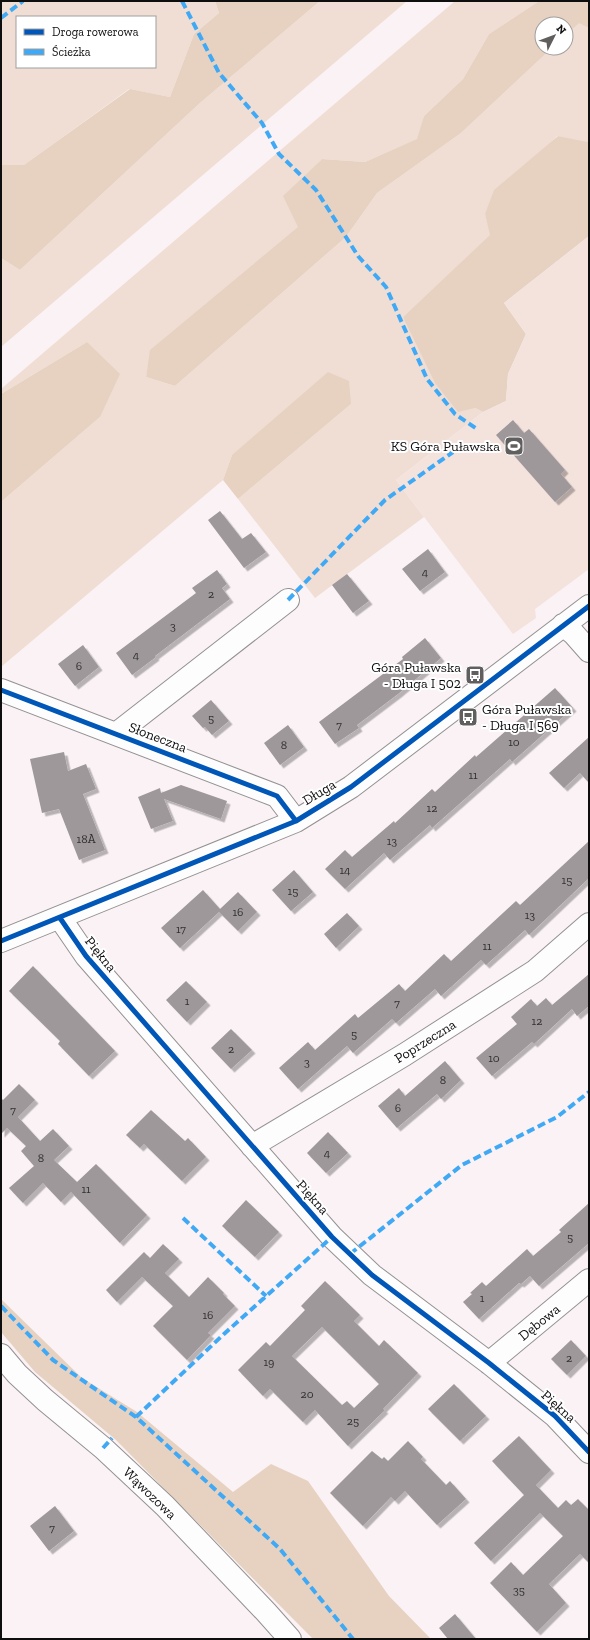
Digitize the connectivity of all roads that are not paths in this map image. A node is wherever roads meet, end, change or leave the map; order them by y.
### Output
1 (288, 600) dead end
2 (589, 606) edge
3 (562, 625) junction
4 (589, 651) edge
5 (1, 690) edge
6 (116, 734) junction
7 (296, 821) junction
8 (60, 918) junction
9 (589, 924) edge
10 (1, 941) edge
11 (252, 1146) junction
12 (589, 1280) edge
13 (1, 1355) edge
14 (489, 1363) junction
15 (589, 1452) edge
16 (290, 1639) edge

1 - 6 street
2 - 3 street, Długa
3 - 4 street
3 - 7 street, Długa
5 - 6 street, Słoneczna
6 - 7 street, Słoneczna
7 - 8 street, Długa
8 - 10 street, Długa
8 - 11 street, Piękna
9 - 11 street, Poprzeczna
11 - 14 street, Piękna
12 - 14 street, Dębowa
13 - 16 street, Wąwozowa
14 - 15 street, Piękna

